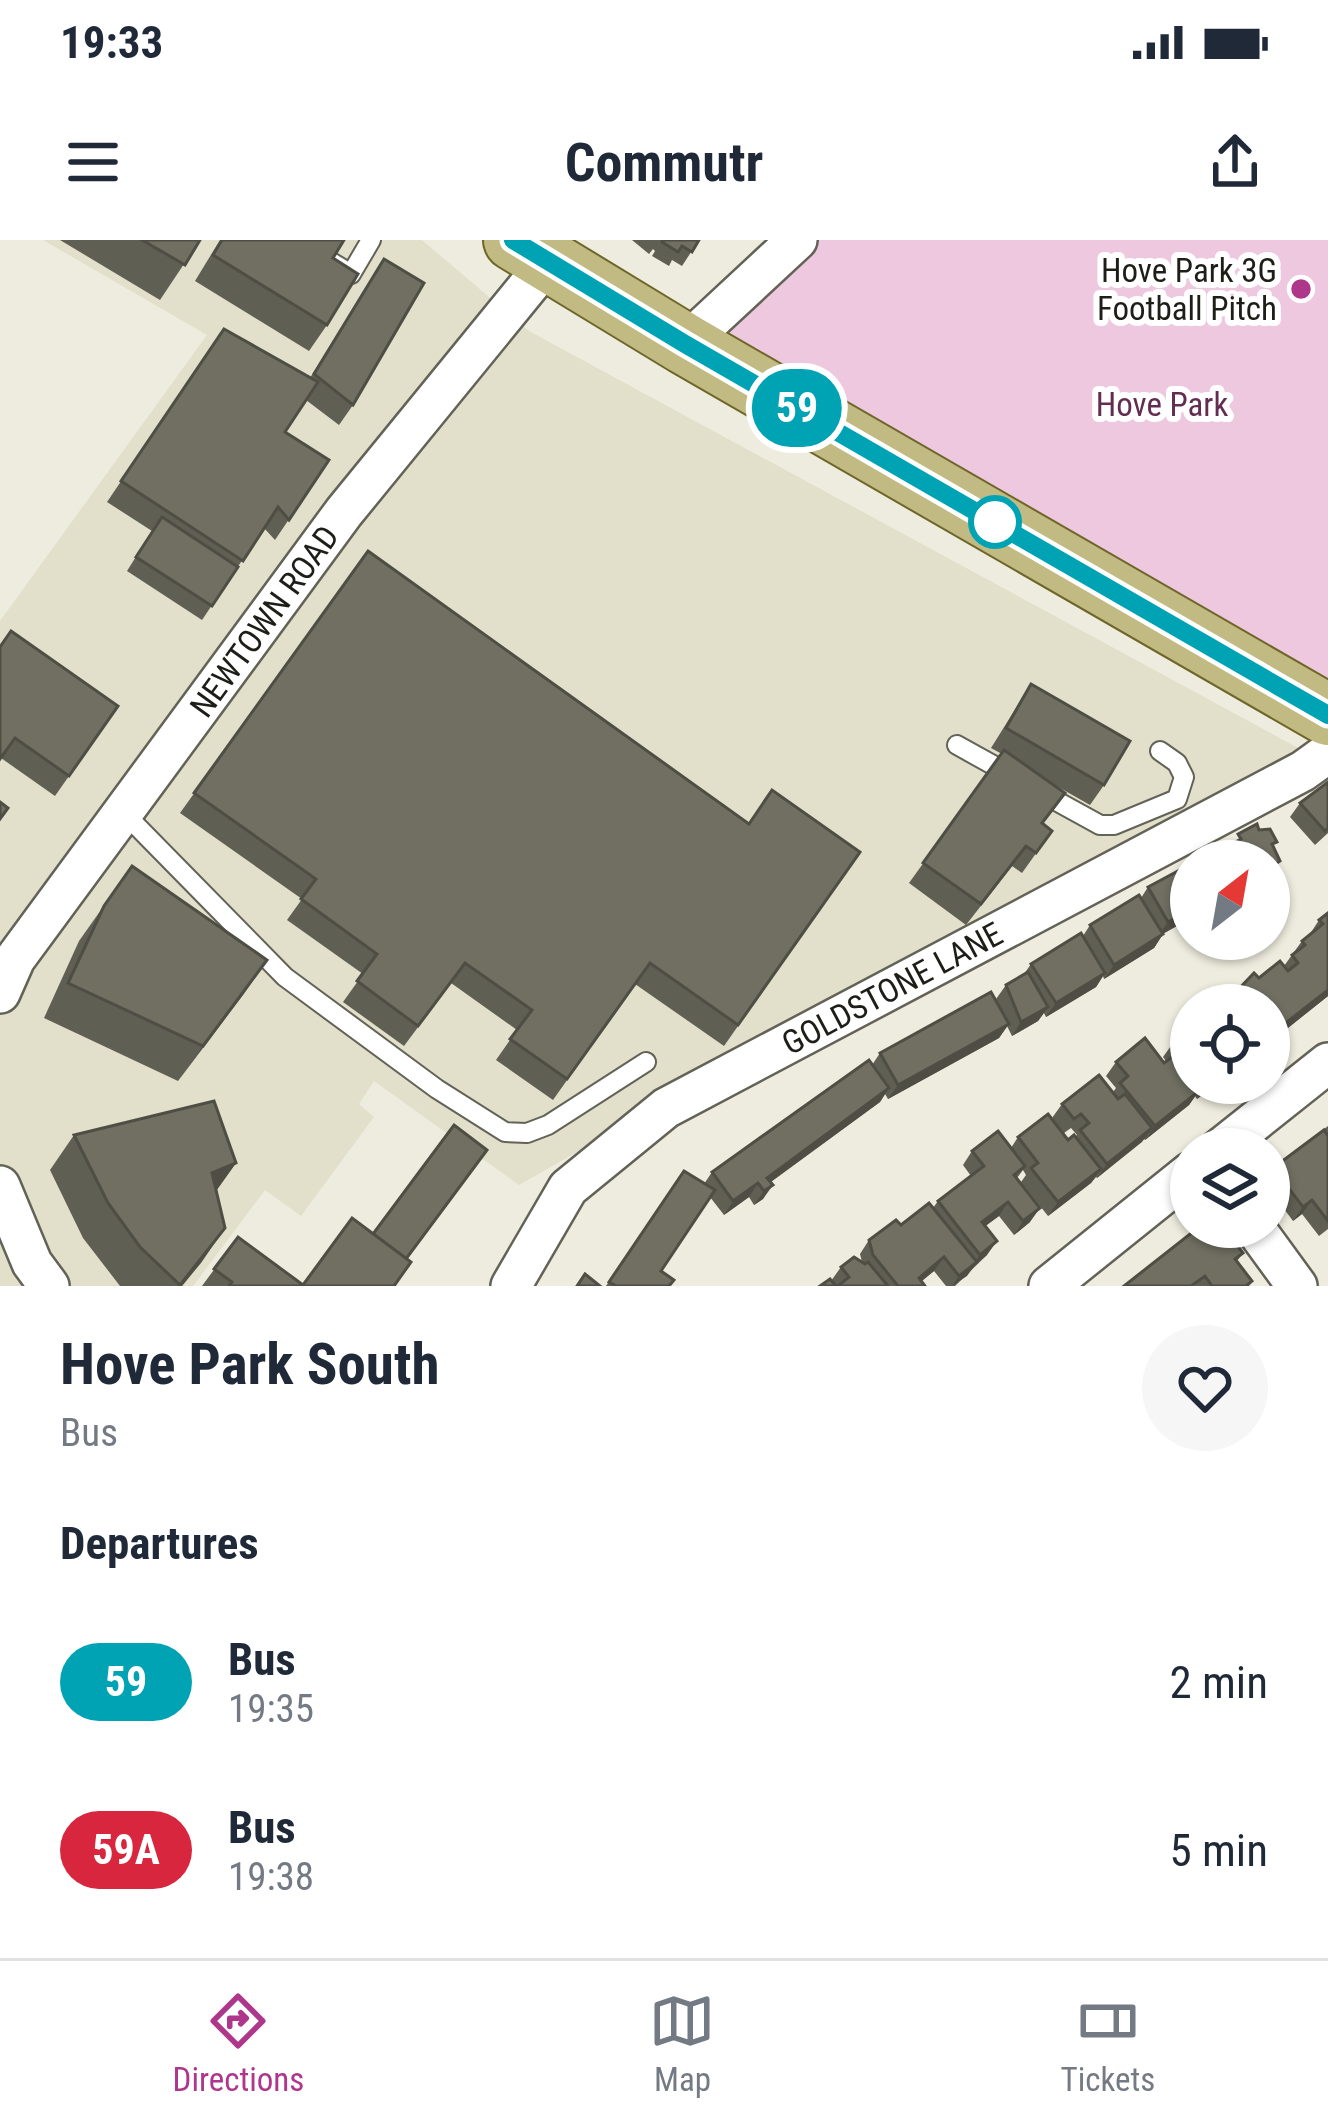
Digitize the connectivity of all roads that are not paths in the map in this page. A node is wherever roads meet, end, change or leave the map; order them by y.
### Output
1 (295, 240) edge
2 (371, 240) edge
3 (797, 240) edge
4 (531, 251) edge
5 (685, 344) junction
6 (1328, 715) edge
7 (957, 745) dead end
8 (1160, 751) dead end
9 (1328, 753) edge
10 (124, 813) junction
11 (0, 993) edge
12 (646, 1062) dead end
13 (1328, 1064) edge
14 (1247, 1128) edge
15 (0, 1186) edge
16 (1170, 1189) edge
17 (1270, 1248) edge
18 (49, 1286) edge
19 (512, 1286) edge
20 (1048, 1286) edge
21 (1298, 1286) edge

1 - 2 lane
3 - 5 street
4 - 5 main road
4 - 10 street, NEWTOWN ROAD
5 - 6 main road
7 - 8 lane
9 - 19 street, GOLDSTONE LANE
10 - 11 street, NEWTOWN ROAD
10 - 12 lane
13 - 14 street
15 - 18 street
16 - 20 street
17 - 21 street

